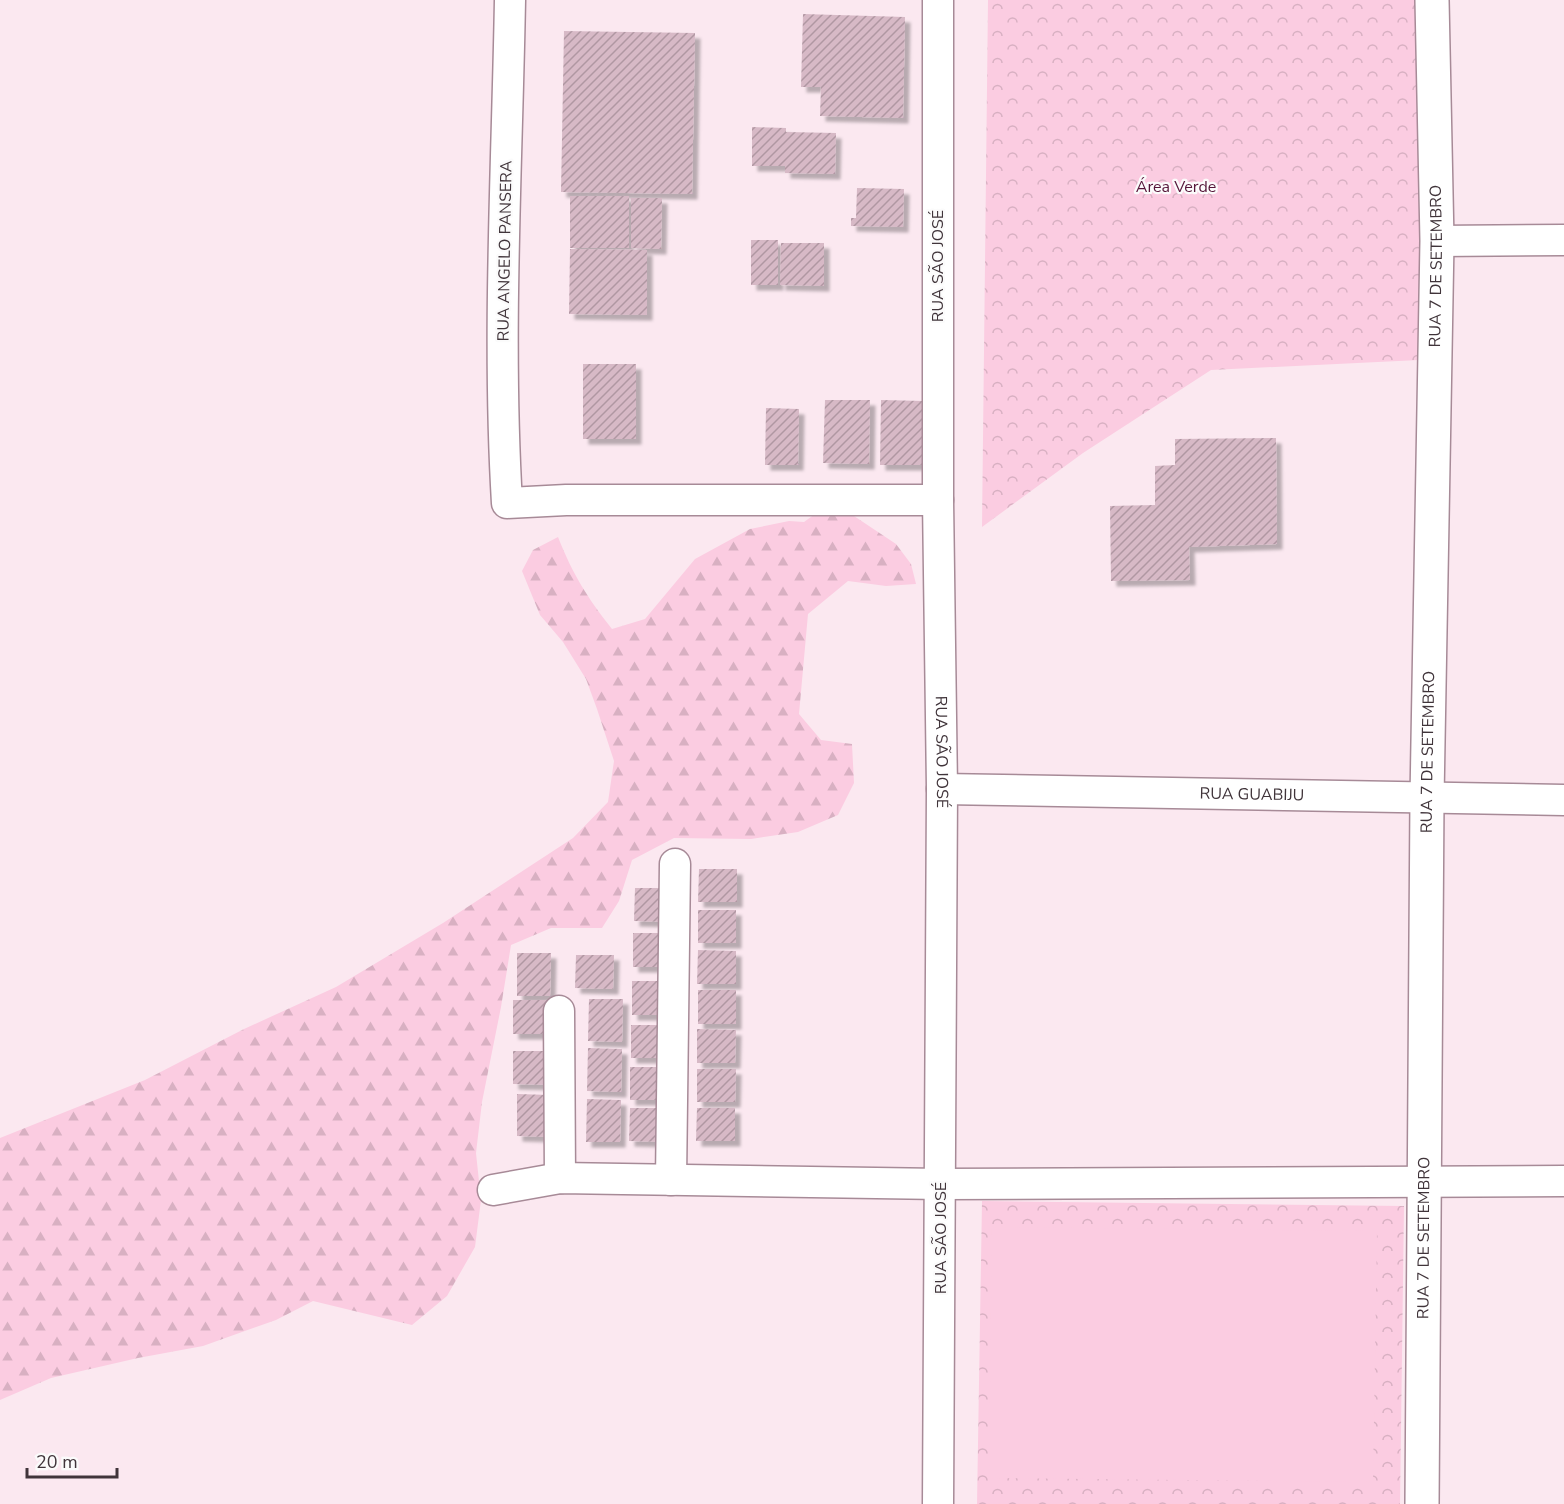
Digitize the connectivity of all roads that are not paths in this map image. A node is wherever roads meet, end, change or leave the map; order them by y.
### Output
1 (510, 0) edge
2 (938, 0) edge
3 (1432, 0) edge
4 (1564, 240) edge
5 (1437, 241) junction
6 (938, 500) junction
7 (942, 789) junction
8 (1427, 798) junction
9 (1564, 800) edge
10 (675, 864) dead end
11 (559, 1011) dead end
12 (560, 1178) junction
13 (671, 1180) junction
14 (1564, 1181) edge
15 (1425, 1182) junction
16 (941, 1184) junction
17 (493, 1190) dead end
18 (938, 1504) edge
19 (1422, 1504) edge

1 - 6 street, RUA ANGELO PANSERA
2 - 6 street, RUA SÃO JOSÉ
3 - 5 street, RUA 7 DE SETEMBRO
4 - 5 street
5 - 8 street, RUA 7 DE SETEMBRO
6 - 7 street, RUA SÃO JOSÉ
7 - 8 street, RUA GUABIJU
7 - 16 street, RUA SÃO JOSÉ
8 - 9 street, RUA GUABIJU
8 - 15 street, RUA 7 DE SETEMBRO
10 - 13 street
11 - 12 street
12 - 13 street
12 - 17 street
13 - 16 street
14 - 15 street
15 - 16 street
15 - 19 street, RUA 7 DE SETEMBRO
16 - 18 street, RUA SÃO JOSÉ

